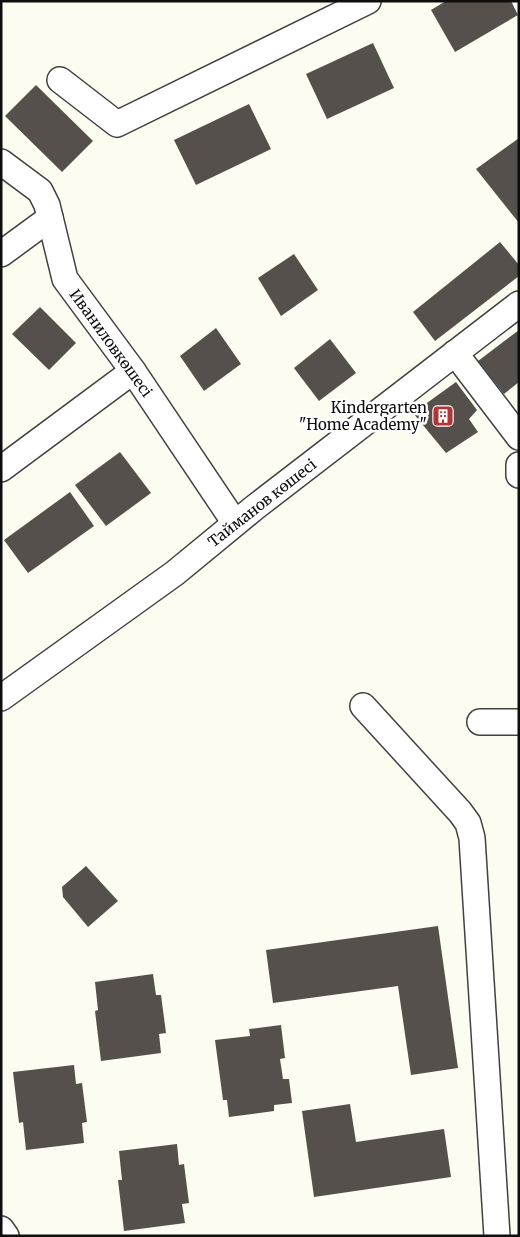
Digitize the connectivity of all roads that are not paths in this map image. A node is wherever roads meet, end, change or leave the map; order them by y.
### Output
1 (368, 1) edge
2 (60, 80) dead end
3 (1, 162) edge
4 (50, 218) junction
5 (1, 254) edge
6 (519, 304) edge
7 (456, 353) junction
8 (133, 371) junction
9 (519, 437) edge
10 (519, 465) edge
11 (1, 469) edge
12 (519, 475) edge
13 (235, 523) junction
14 (1, 698) edge
15 (363, 706) dead end
16 (480, 722) dead end
17 (519, 722) edge
18 (1, 1229) edge
19 (6, 1236) edge
20 (497, 1236) edge

1 - 2 street
3 - 4 street, Иваниловкөшесі
4 - 5 street
4 - 8 street, Иваниловкөшесі
6 - 7 street, Тайманов көшесі
7 - 9 street
7 - 13 street, Тайманов көшесі
8 - 11 street
8 - 13 street, Иваниловкөшесі
10 - 12 street
13 - 14 street, Тайманов көшесі
15 - 20 street
16 - 17 street
18 - 19 street

